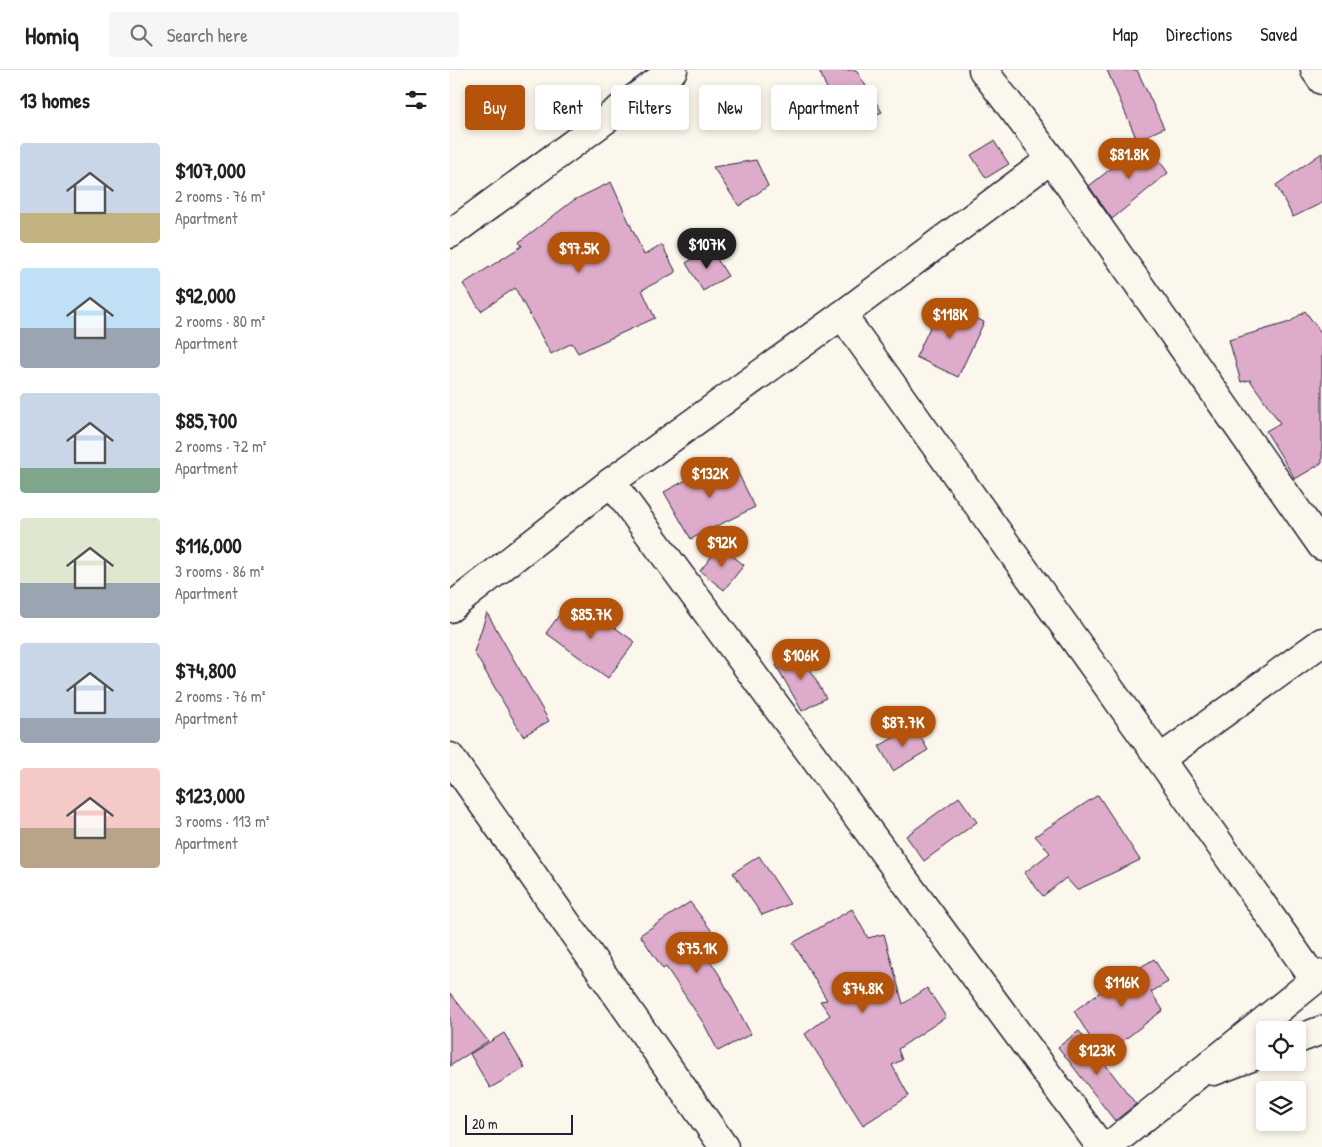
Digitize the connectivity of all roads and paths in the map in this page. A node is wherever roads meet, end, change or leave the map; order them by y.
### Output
1 (673, 70) edge
2 (983, 70) edge
3 (1315, 70) edge
4 (1322, 80) edge
5 (1051, 159) junction
6 (450, 234) edge
7 (842, 315) junction
8 (611, 482) junction
9 (1322, 546) edge
10 (450, 608) edge
11 (1322, 642) edge
12 (450, 757) edge
13 (1160, 759) junction
14 (1318, 977) edge
15 (1322, 1030) edge
16 (1306, 1037) edge
17 (1256, 1055) edge
18 (1192, 1079) junction
19 (724, 1147) edge
20 (1101, 1147) edge
21 (1108, 1147) edge

1 - 6 street
2 - 5 street
3 - 4 street
5 - 7 street
5 - 9 street
7 - 8 street
7 - 13 street
8 - 10 street
8 - 20 street
11 - 13 street
12 - 19 street
13 - 14 street
14 - 18 street
15 - 16 street
17 - 18 street
18 - 21 street

